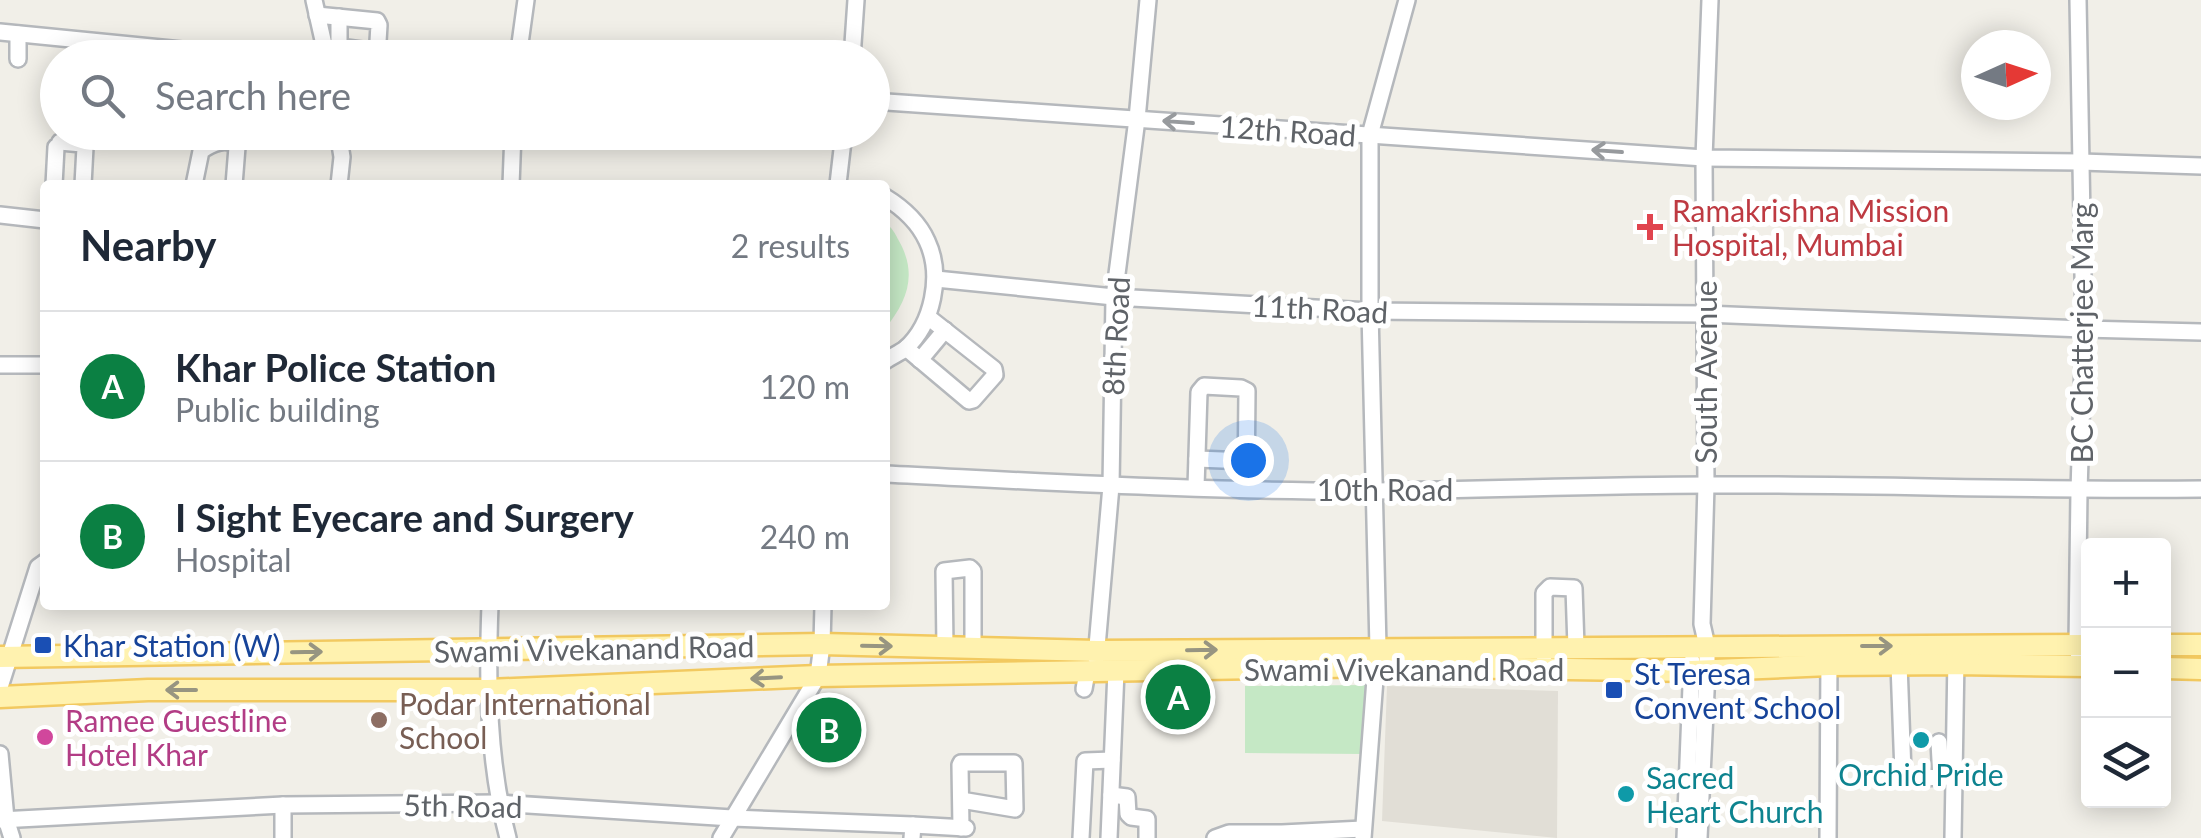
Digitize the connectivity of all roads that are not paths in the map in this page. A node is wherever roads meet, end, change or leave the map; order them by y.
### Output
1 (526, 0) edge
2 (856, 0) edge
3 (1148, 0) edge
4 (1407, 0) edge
5 (1710, 0) edge
6 (2078, 0) edge
7 (315, 7) edge
8 (339, 17) junction
9 (0, 32) edge
10 (323, 40) edge
11 (339, 40) edge
12 (377, 40) edge
13 (520, 40) edge
14 (853, 40) edge
15 (18, 48) junction
16 (40, 49) edge
17 (0, 50) edge
18 (890, 102) edge
19 (1137, 119) junction
20 (1370, 135) junction
21 (57, 150) edge
22 (85, 150) edge
23 (201, 150) edge
24 (237, 150) edge
25 (341, 150) edge
26 (512, 150) edge
27 (842, 150) edge
28 (1704, 158) junction
29 (2081, 162) junction
30 (2201, 166) edge
31 (54, 180) edge
32 (83, 180) edge
33 (195, 180) edge
34 (234, 180) edge
35 (340, 180) edge
36 (510, 180) edge
37 (839, 180) edge
38 (890, 200) edge
39 (0, 216) edge
40 (40, 220) edge
41 (936, 280) junction
42 (1114, 297) junction
43 (1370, 311) junction
44 (1705, 314) junction
45 (928, 317) junction
46 (945, 330) junction
47 (2084, 330) junction
48 (2201, 332) edge
49 (906, 348) junction
50 (890, 358) edge
51 (920, 360) junction
52 (0, 365) edge
53 (40, 365) edge
54 (1196, 460) junction
55 (1247, 460) junction
56 (890, 474) edge
57 (1706, 484) junction
58 (1111, 486) junction
59 (1196, 487) junction
60 (1246, 488) junction
61 (2201, 489) edge
62 (1374, 491) junction
63 (2079, 491) junction
64 (40, 566) edge
65 (490, 610) edge
66 (824, 610) edge
67 (2083, 628) edge
68 (822, 644) junction
69 (2201, 644) edge
70 (2171, 645) edge
71 (1699, 646) junction
72 (1544, 647) junction
73 (1576, 647) junction
74 (944, 648) junction
75 (973, 648) junction
76 (488, 650) junction
77 (1039, 650) junction
78 (1956, 655) junction
79 (4, 656) edge
80 (1829, 656) junction
81 (2081, 656) edge
82 (1377, 657) junction
83 (1899, 664) junction
84 (2171, 668) edge
85 (1545, 669) junction
86 (2201, 669) edge
87 (1090, 671) junction
88 (1700, 671) junction
89 (1116, 672) junction
90 (1040, 673) junction
91 (818, 676) junction
92 (0, 687) edge
93 (488, 690) junction
94 (0, 696) edge
95 (1940, 742) dead end
96 (0, 754) edge
97 (1112, 760) junction
98 (1948, 778) junction
99 (1111, 795) junction
100 (961, 800) junction
101 (498, 803) junction
102 (282, 804) junction
103 (1082, 815) junction
104 (1110, 816) junction
105 (732, 818) junction
106 (3, 819) edge
107 (958, 830) edge
108 (913, 832) edge
109 (1363, 834) edge
110 (1282, 836) edge
111 (12, 838) edge
112 (283, 838) edge
113 (508, 838) edge
114 (721, 838) edge
115 (1081, 838) edge
116 (1109, 838) edge
117 (1148, 838) edge
118 (1215, 838) edge
119 (1686, 838) edge
120 (1699, 838) edge
121 (1828, 838) edge
122 (1954, 838) edge

1 - 13 street
2 - 14 street
3 - 19 street, 8th Road
4 - 20 street
5 - 28 street, South Avenue
6 - 29 street, BC Chatterjee Marg
7 - 8 street
7 - 10 street
8 - 11 street
8 - 12 street
9 - 15 street
15 - 16 street
15 - 17 street
18 - 19 street, 12th Road
20 -> 19 street, 12th Road
19 - 42 street, 8th Road
28 -> 20 street, 12th Road
20 - 43 street
21 - 31 street
22 - 32 street
23 - 33 street
24 - 34 street
25 - 35 street
26 - 36 street
27 - 37 street
28 - 29 street, 12th Road
28 - 44 street, South Avenue
29 - 30 street, 12th Road
29 - 47 street, BC Chatterjee Marg
38 - 41 street
39 - 40 street
41 - 42 street, 11th Road
41 - 45 street
42 - 43 street, 11th Road
42 - 58 street, 8th Road
43 - 44 street, 11th Road
43 - 62 street
44 - 47 street, 11th Road
44 - 57 street, South Avenue
45 - 46 street
45 - 49 street
46 - 51 street
46 - 51 street
47 - 48 street, 11th Road
47 - 63 street, BC Chatterjee Marg
49 - 50 street
49 - 51 street
52 - 53 street
54 - 55 street
54 - 55 street
54 - 59 street
55 - 60 street
56 - 58 street, 10th Road
57 - 62 street, 10th Road
57 - 63 street, 10th Road
57 - 71 street, South Avenue
58 - 59 street, 10th Road
58 - 87 street, 8th Road
59 - 60 street, 10th Road
60 - 62 street, 10th Road
61 - 63 street, 10th Road
62 - 82 street
63 - 67 street, BC Chatterjee Marg
64 - 79 street
65 - 76 street
66 - 68 street
68 -> 74 main road, Swami Vivekanand Road
68 - 76 main road, Swami Vivekanand Road
68 - 91 street
69 - 70 main road
71 - 73 main road, Swami Vivekanand Road
71 - 80 main road, Swami Vivekanand Road
71 - 88 street
72 - 73 main road, Swami Vivekanand Road
72 - 73 street
72 - 82 main road, Swami Vivekanand Road
72 - 85 street
74 - 75 main road, Swami Vivekanand Road
74 - 75 street
75 - 77 main road, Swami Vivekanand Road
79 -> 76 main road, Swami Vivekanand Road
76 - 93 street
77 - 87 main road, Swami Vivekanand Road
77 - 90 main road
80 -> 78 main road, Swami Vivekanand Road
78 - 81 main road, Swami Vivekanand Road
78 - 83 main road, Swami Vivekanand Road
78 - 98 street
79 - 92 street
80 - 83 main road, Swami Vivekanand Road
80 - 88 main road, Swami Vivekanand Road
80 - 121 street
82 - 85 main road, Swami Vivekanand Road
87 -> 82 main road, Swami Vivekanand Road
82 - 89 main road, Swami Vivekanand Road
82 - 109 street
83 - 98 street
84 - 86 main road
85 - 88 main road, Swami Vivekanand Road
87 - 89 main road, Swami Vivekanand Road
87 - 90 main road, Swami Vivekanand Road
88 - 119 street
88 - 120 street
89 - 97 street
90 - 91 main road, Swami Vivekanand Road
91 -> 93 main road, Swami Vivekanand Road
91 - 105 street
93 -> 94 main road, Swami Vivekanand Road
93 - 101 street
95 - 98 street
96 - 106 street
97 - 99 street
97 - 103 street
98 - 122 street
99 - 104 street
99 - 117 street
100 - 100 street
100 - 107 street
101 - 102 street, 5th Road
101 - 105 street, 5th Road
101 - 113 street
102 - 106 street, 5th Road
102 - 112 street
103 - 104 street
103 - 115 street
104 - 116 street
105 - 108 street, 5th Road
105 - 114 street
106 - 111 street
107 - 108 street, 5th Road
109 - 110 street
110 - 118 street

